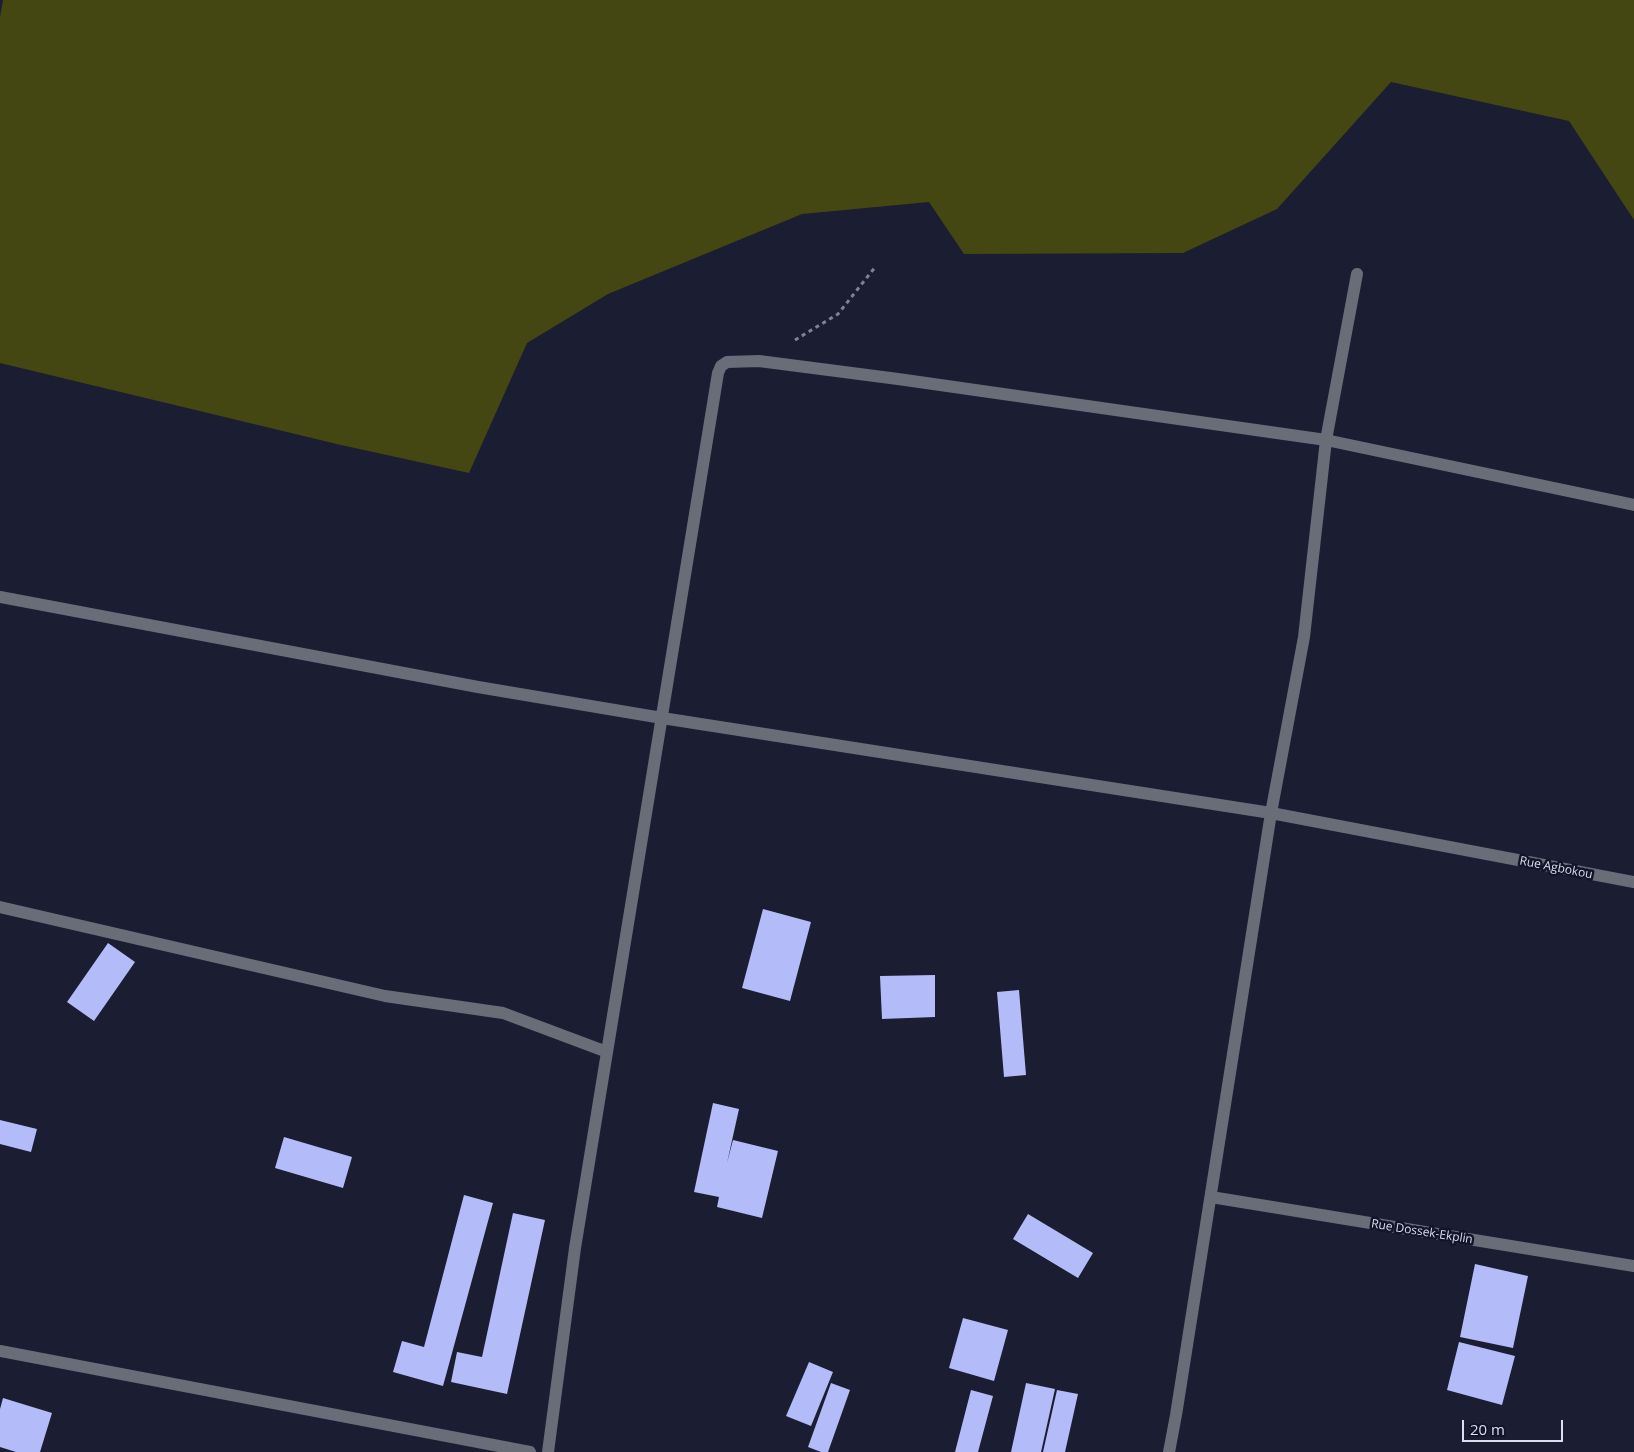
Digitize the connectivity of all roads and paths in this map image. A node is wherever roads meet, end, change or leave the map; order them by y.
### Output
1 (876, 266) dead end
2 (1356, 274) dead end
3 (759, 361) junction
4 (1326, 440) junction
5 (1634, 505) edge
6 (0, 597) edge
7 (662, 718) junction
8 (1271, 813) junction
9 (1634, 882) edge
10 (0, 907) edge
11 (607, 1052) junction
12 (1211, 1197) junction
13 (1634, 1266) edge
14 (0, 1352) edge
15 (530, 1452) edge
16 (548, 1452) edge
17 (1169, 1452) edge

1 - 3 path
2 - 4 street
3 - 4 street
3 - 7 street
4 - 5 street
4 - 8 street
6 - 7 street, Rue Agbokou
7 - 8 street, Rue Agbokou
7 - 11 street
8 - 9 street, Rue Agbokou
8 - 12 street
10 - 11 street
11 - 16 street
12 - 13 street, Rue Dossek-Ekplin
12 - 17 street
14 - 15 street

